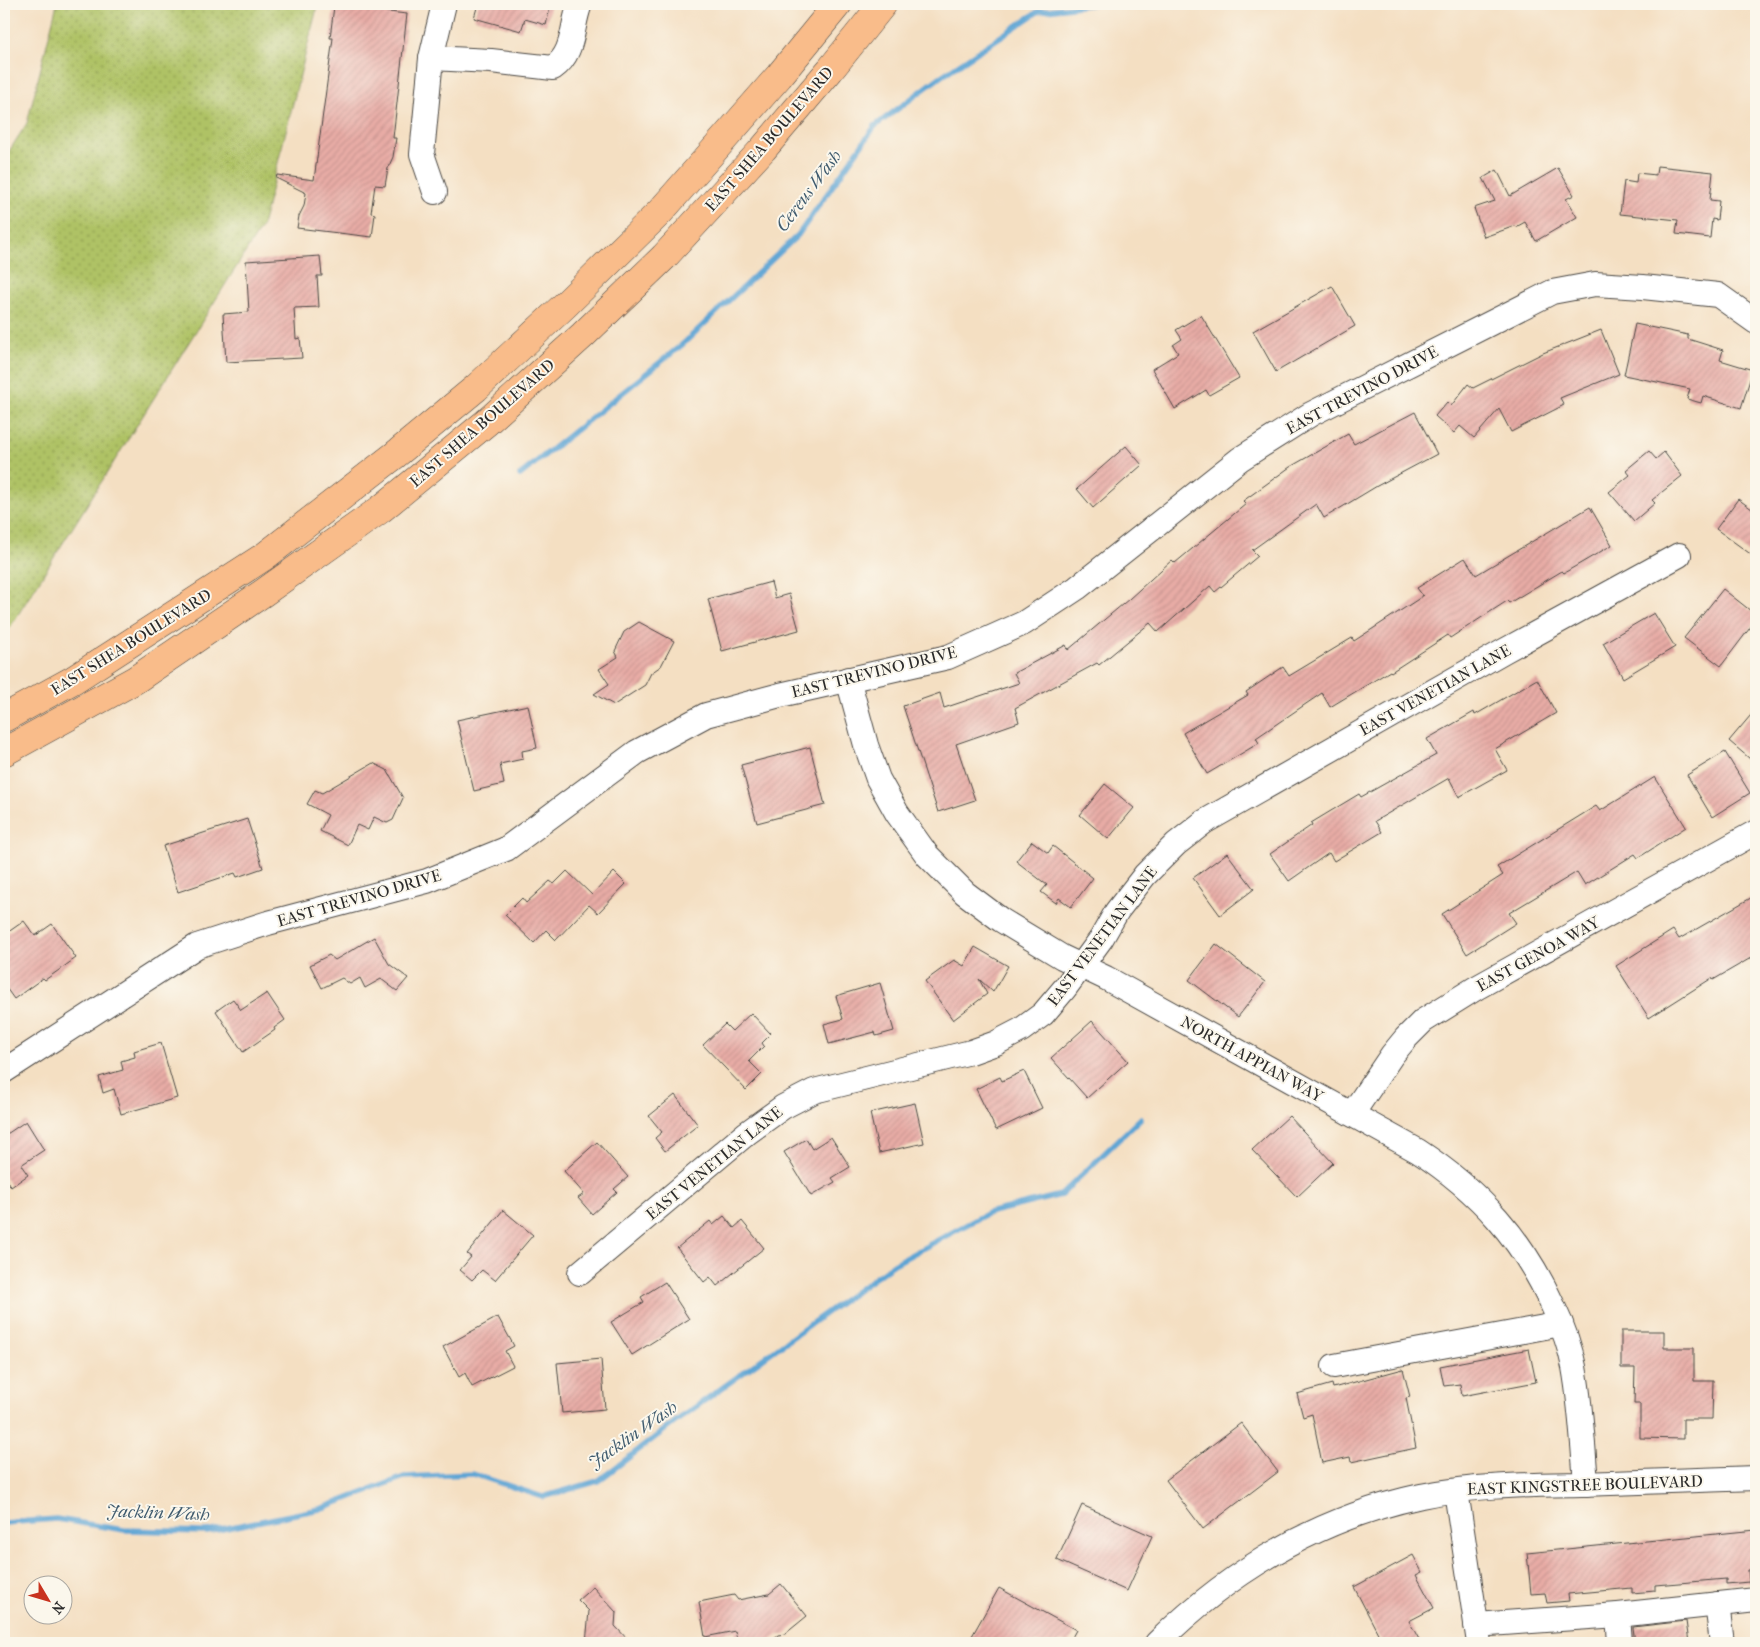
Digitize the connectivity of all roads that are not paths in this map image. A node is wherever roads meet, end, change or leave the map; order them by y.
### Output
1 (444, 4) edge
2 (580, 4) edge
3 (838, 4) edge
4 (883, 4) edge
5 (431, 58) junction
6 (435, 192) dead end
7 (548, 321) junction
8 (1756, 322) edge
9 (571, 346) junction
10 (1679, 555) dead end
11 (848, 680) junction
12 (4, 718) edge
13 (4, 752) edge
14 (1756, 832) edge
15 (1081, 966) junction
16 (4, 1071) edge
17 (1352, 1114) junction
18 (580, 1273) dead end
19 (1561, 1324) junction
20 (1334, 1366) dead end
21 (1756, 1478) edge
22 (1586, 1484) junction
23 (1456, 1491) junction
24 (1756, 1600) edge
25 (1718, 1604) junction
26 (1618, 1615) junction
27 (1477, 1634) edge
28 (1157, 1643) edge
29 (1620, 1643) edge
30 (1722, 1643) edge

1 - 5 street
2 - 5 street
3 - 7 main road, EAST SHEA BOULEVARD
4 - 9 main road, EAST SHEA BOULEVARD
5 - 6 street
7 - 9 main road
7 - 12 main road, EAST SHEA BOULEVARD
8 - 11 street, EAST TREVINO DRIVE
9 - 13 main road, EAST SHEA BOULEVARD
10 - 15 street, EAST VENETIAN LANE
11 - 15 street, NORTH APPIAN WAY
11 - 16 street, EAST TREVINO DRIVE
14 - 17 street, EAST GENOA WAY
15 - 17 street, NORTH APPIAN WAY
15 - 18 street, EAST VENETIAN LANE
17 - 19 street, NORTH APPIAN WAY
19 - 20 street
19 - 22 street, NORTH APPIAN WAY
21 - 22 street, EAST KINGSTREE BOULEVARD
22 - 23 street, EAST KINGSTREE BOULEVARD
23 - 27 street
23 - 28 street, EAST KINGSTREE BOULEVARD
24 - 25 street
25 - 26 street
25 - 30 street
26 - 27 street
26 - 29 street

